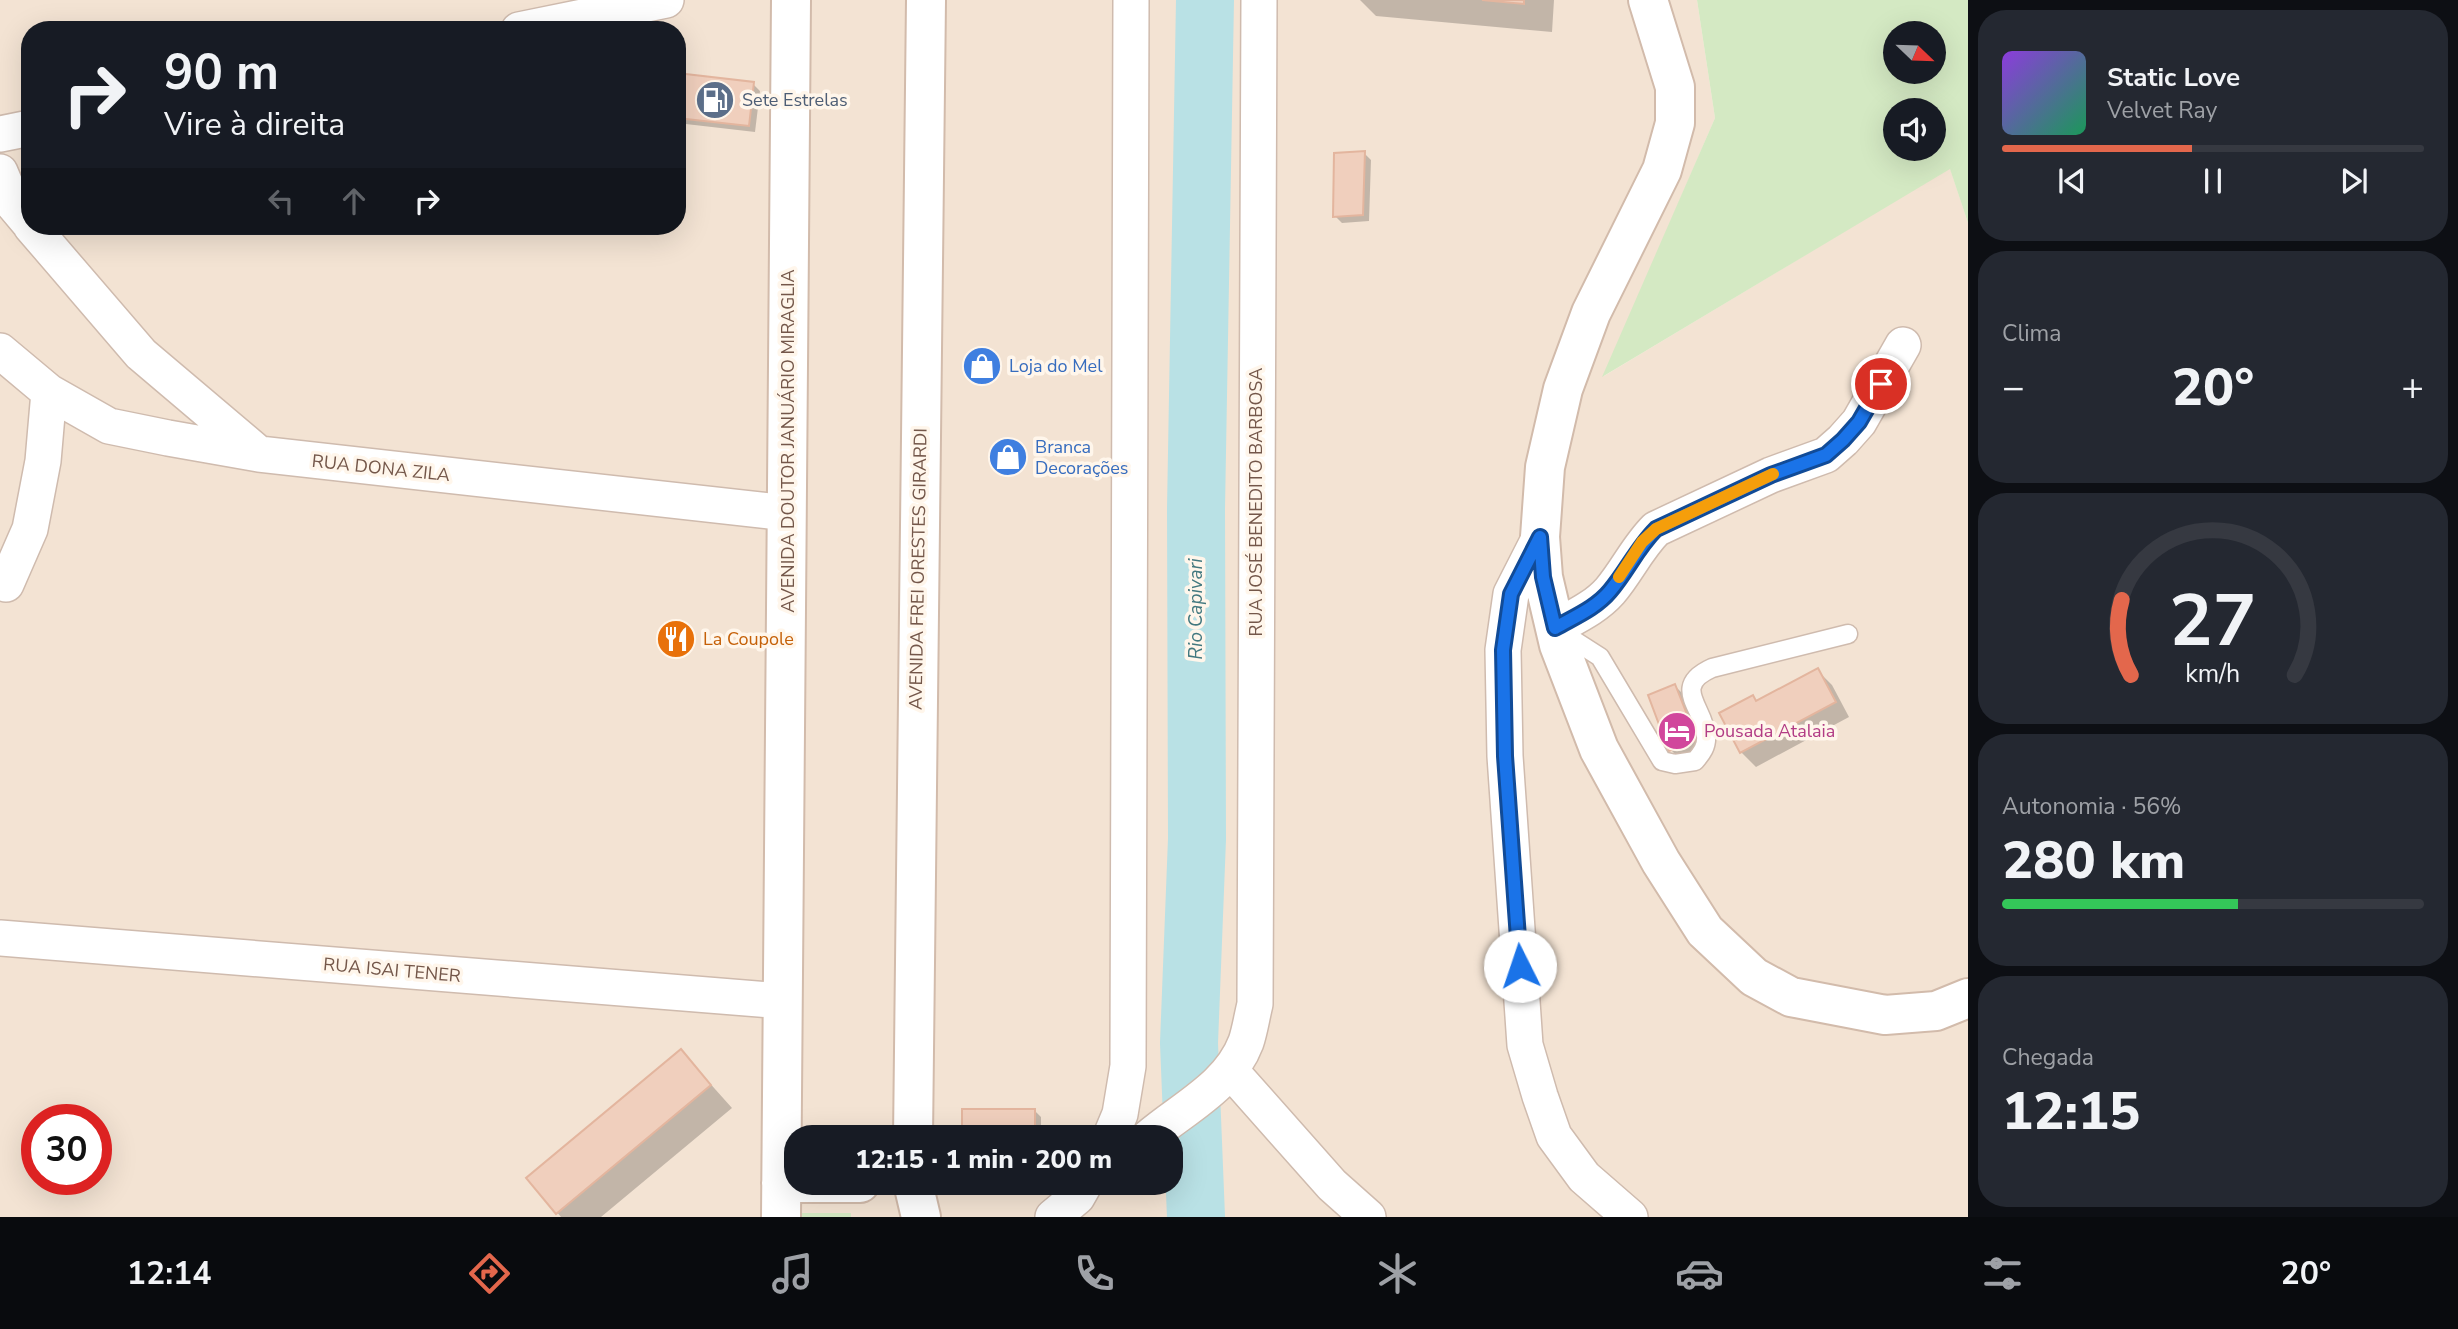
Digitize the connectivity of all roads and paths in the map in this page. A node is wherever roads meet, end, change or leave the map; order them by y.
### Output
1 (666, 0) edge
2 (791, 0) edge
3 (926, 0) edge
4 (1131, 0) edge
5 (1259, 0) edge
6 (1648, 0) edge
7 (563, 21) edge
8 (21, 130) edge
9 (0, 134) edge
10 (0, 172) edge
11 (21, 213) edge
12 (40, 235) edge
13 (1903, 345) dead end
14 (0, 351) edge
15 (49, 392) junction
16 (259, 454) junction
17 (787, 513) junction
18 (1540, 537) junction
19 (6, 584) dead end
20 (1555, 628) junction
21 (1848, 634) dead end
22 (0, 938) edge
23 (1968, 998) edge
24 (783, 1001) junction
25 (1225, 1077) junction
26 (913, 1125) edge
27 (1115, 1125) edge
28 (1163, 1125) edge
29 (804, 1195) edge
30 (916, 1195) edge
31 (781, 1200) edge
32 (921, 1217) edge
33 (1368, 1217) edge
34 (1630, 1217) edge

1 - 7 street
2 - 17 street, AVENIDA DOUTOR JANUÁRIO MIRAGLIA
3 - 26 street, AVENIDA FREI ORESTES GIRARDI
4 - 27 street
5 - 25 street, RUA JOSÉ BENEDITO BARBOSA
6 - 18 street
8 - 9 street
10 - 11 street
12 - 16 street
13 - 20 street
14 - 15 street, RUA DONA ZILA
15 - 16 street, RUA DONA ZILA
15 - 19 street
16 - 17 street, RUA DONA ZILA
17 - 24 street, AVENIDA DOUTOR JANUÁRIO MIRAGLIA
18 - 20 street
18 - 34 street
20 - 21 lane
20 - 23 street
22 - 24 street, RUA ISAI TENER
24 - 31 street, AVENIDA DOUTOR JANUÁRIO MIRAGLIA
25 - 28 street
25 - 33 street
29 - 31 street
30 - 32 street

